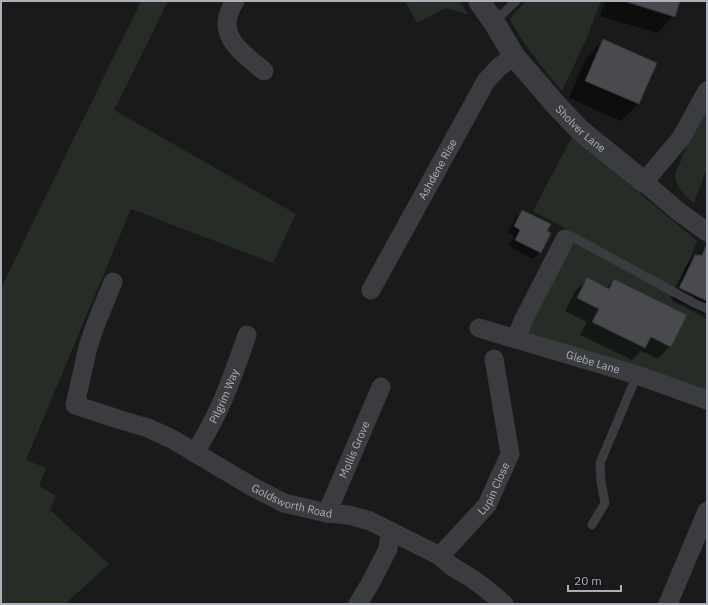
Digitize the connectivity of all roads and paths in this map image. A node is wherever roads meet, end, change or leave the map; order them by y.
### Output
1 (235, 1) edge
2 (479, 1) edge
3 (516, 1) edge
4 (494, 22) junction
5 (514, 56) junction
6 (264, 71) dead end
7 (707, 91) edge
8 (644, 182) junction
9 (707, 232) edge
10 (565, 239) joint
11 (113, 282) dead end
12 (371, 290) dead end
13 (707, 310) edge
14 (479, 328) dead end
15 (247, 335) dead end
16 (516, 339) junction
17 (494, 359) dead end
18 (638, 375) junction
19 (381, 387) dead end
20 (707, 400) edge
21 (194, 453) junction
22 (707, 511) edge
23 (327, 513) junction
24 (592, 525) dead end
25 (390, 531) junction
26 (440, 556) junction
27 (358, 604) edge
28 (504, 604) edge
29 (668, 604) edge

1 - 6 street
2 - 4 street, Sholver Lane
3 - 4 lane
4 - 5 street, Sholver Lane
5 - 8 street, Sholver Lane
5 - 12 street, Ashdene Rise
7 - 8 street
8 - 9 street, Sholver Lane
10 - 13 lane
10 - 16 street
11 - 21 street, Goldsworth Road
14 - 16 street, Glebe Lane
15 - 21 street, Pilgrim Way
16 - 18 street, Glebe Lane
17 - 26 street, Lupin Close
18 - 20 street, Glebe Lane
18 - 24 lane
19 - 23 street, Mollis Grove
21 - 23 street, Goldsworth Road
22 - 29 street
23 - 25 street, Goldsworth Road
25 - 26 street, Goldsworth Road
25 - 27 street
26 - 28 street, Goldsworth Road

